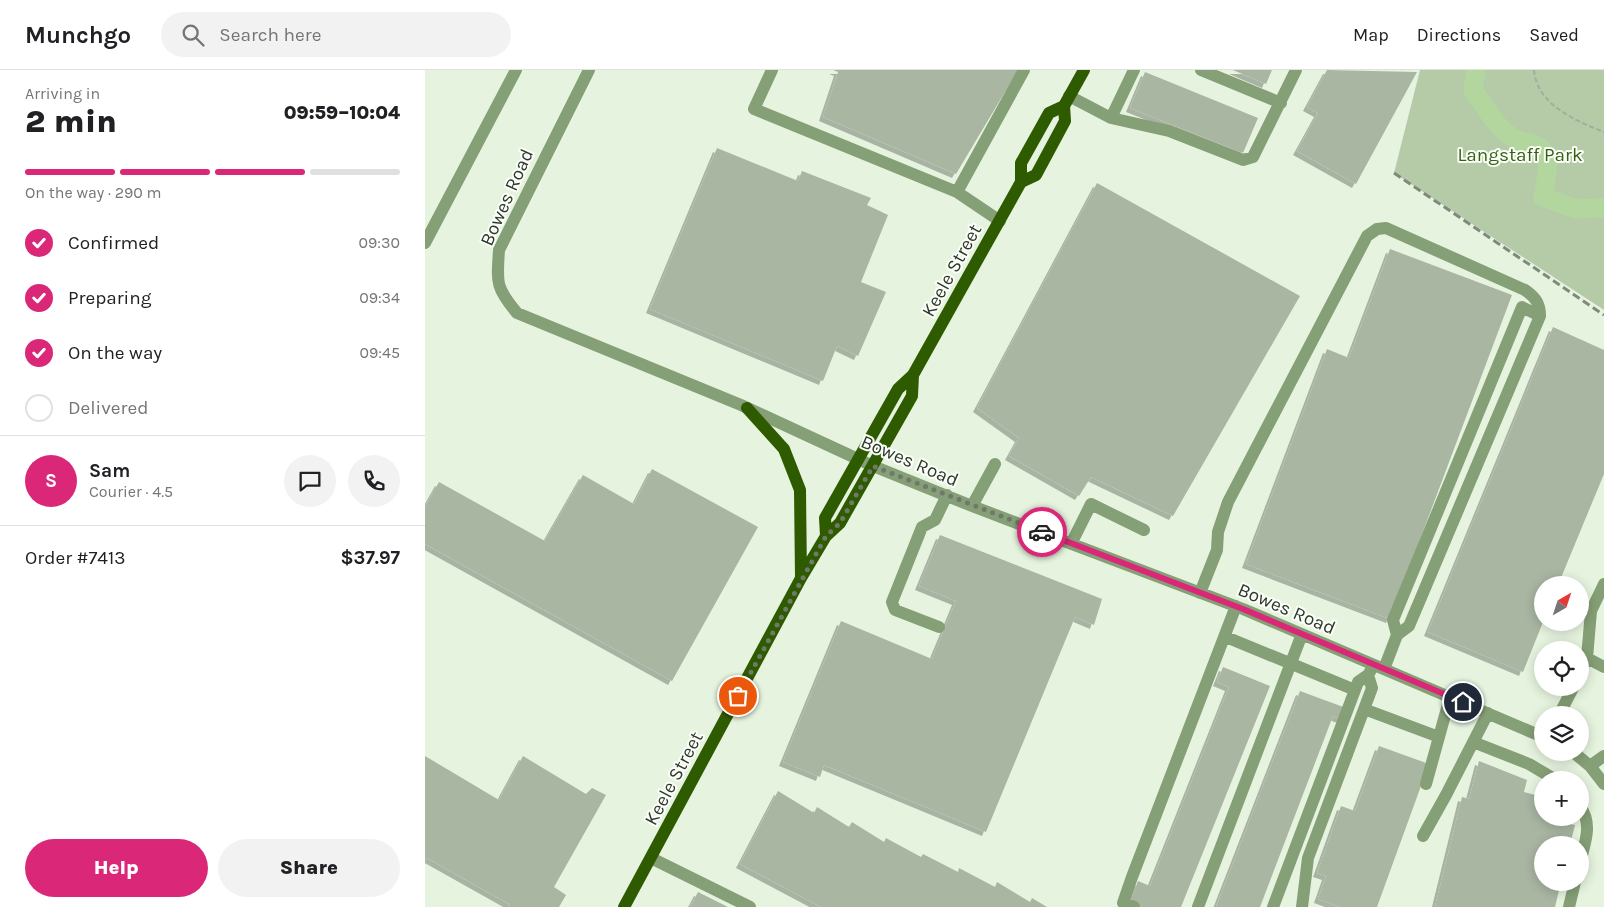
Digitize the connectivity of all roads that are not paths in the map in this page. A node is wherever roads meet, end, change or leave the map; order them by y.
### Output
1 (516, 70) edge
2 (589, 70) edge
3 (772, 70) edge
4 (1024, 70) edge
5 (1084, 70) edge
6 (1134, 70) edge
7 (1201, 70) edge
8 (1296, 70) edge
9 (1067, 101) junction
10 (1281, 103) junction
11 (1111, 118) junction
12 (1021, 182) junction
13 (957, 192) junction
14 (1000, 221) junction
15 (425, 243) edge
16 (1540, 316) junction
17 (913, 376) junction
18 (747, 408) junction
19 (859, 459) junction
20 (995, 464) dead end
21 (873, 466) junction
22 (947, 495) junction
23 (972, 506) junction
24 (1143, 530) dead end
25 (826, 536) junction
26 (1071, 544) junction
27 (801, 578) junction
28 (1604, 584) edge
29 (1199, 593) junction
30 (1236, 606) junction
31 (939, 627) dead end
32 (1302, 634) junction
33 (1397, 635) junction
34 (1226, 637) junction
35 (1588, 641) edge
36 (1589, 659) edge
37 (1292, 664) junction
38 (1604, 667) edge
39 (1375, 669) junction
40 (1355, 690) junction
41 (1450, 697) junction
42 (1364, 709) junction
43 (1488, 713) junction
44 (1534, 733) edge
45 (1439, 737) junction
46 (1473, 742) junction
47 (1604, 756) edge
48 (1584, 761) edge
49 (1590, 766) junction
50 (1541, 771) edge
51 (1426, 784) dead end
52 (1604, 784) edge
53 (1423, 836) dead end
54 (651, 858) junction
55 (1573, 891) edge
56 (624, 907) edge
57 (750, 907) edge
58 (1133, 907) edge
59 (1197, 907) edge
60 (1273, 907) edge
61 (1302, 907) edge
62 (1569, 907) edge

1 - 15 street
2 - 18 street, Bowes Road
3 - 13 street
4 - 13 street
5 - 9 main road, Keele Street
6 - 11 street
7 - 10 street
8 - 10 street
9 - 11 street
9 - 12 main road, Keele Street
9 - 12 main road, Keele Street
10 - 11 street
12 - 14 main road, Keele Street
13 - 14 street
14 - 17 main road, Keele Street
16 - 29 street
16 - 33 street
16 - 33 street
17 - 19 main road, Keele Street
17 - 21 main road, Keele Street
18 - 19 street, Bowes Road
18 - 27 main road
19 - 21 street, Bowes Road
19 - 25 main road, Keele Street
20 - 23 street
21 - 22 street, Bowes Road
21 - 25 main road, Keele Street
22 - 23 street, Bowes Road
22 - 31 street
23 - 26 street, Bowes Road
24 - 26 street
25 - 27 main road, Keele Street
26 - 29 street, Bowes Road
27 - 54 main road, Keele Street
28 - 35 street
29 - 30 street, Bowes Road
30 - 32 street, Bowes Road
30 - 34 street
32 - 37 street
32 - 39 street, Bowes Road
33 - 39 street
34 - 37 street
34 - 58 street
36 - 38 street
37 - 40 street
37 - 59 street
39 - 40 street
39 - 41 street, Bowes Road
39 - 42 street
40 - 60 street
41 - 43 street, Bowes Road
41 - 45 street
42 - 45 street
42 - 61 street
43 - 44 street, Bowes Road
43 - 46 street
45 - 51 street
46 - 50 street
46 - 53 street
47 - 49 street
48 - 49 street
49 - 52 street
54 - 56 main road, Keele Street
54 - 57 street
55 - 62 street

